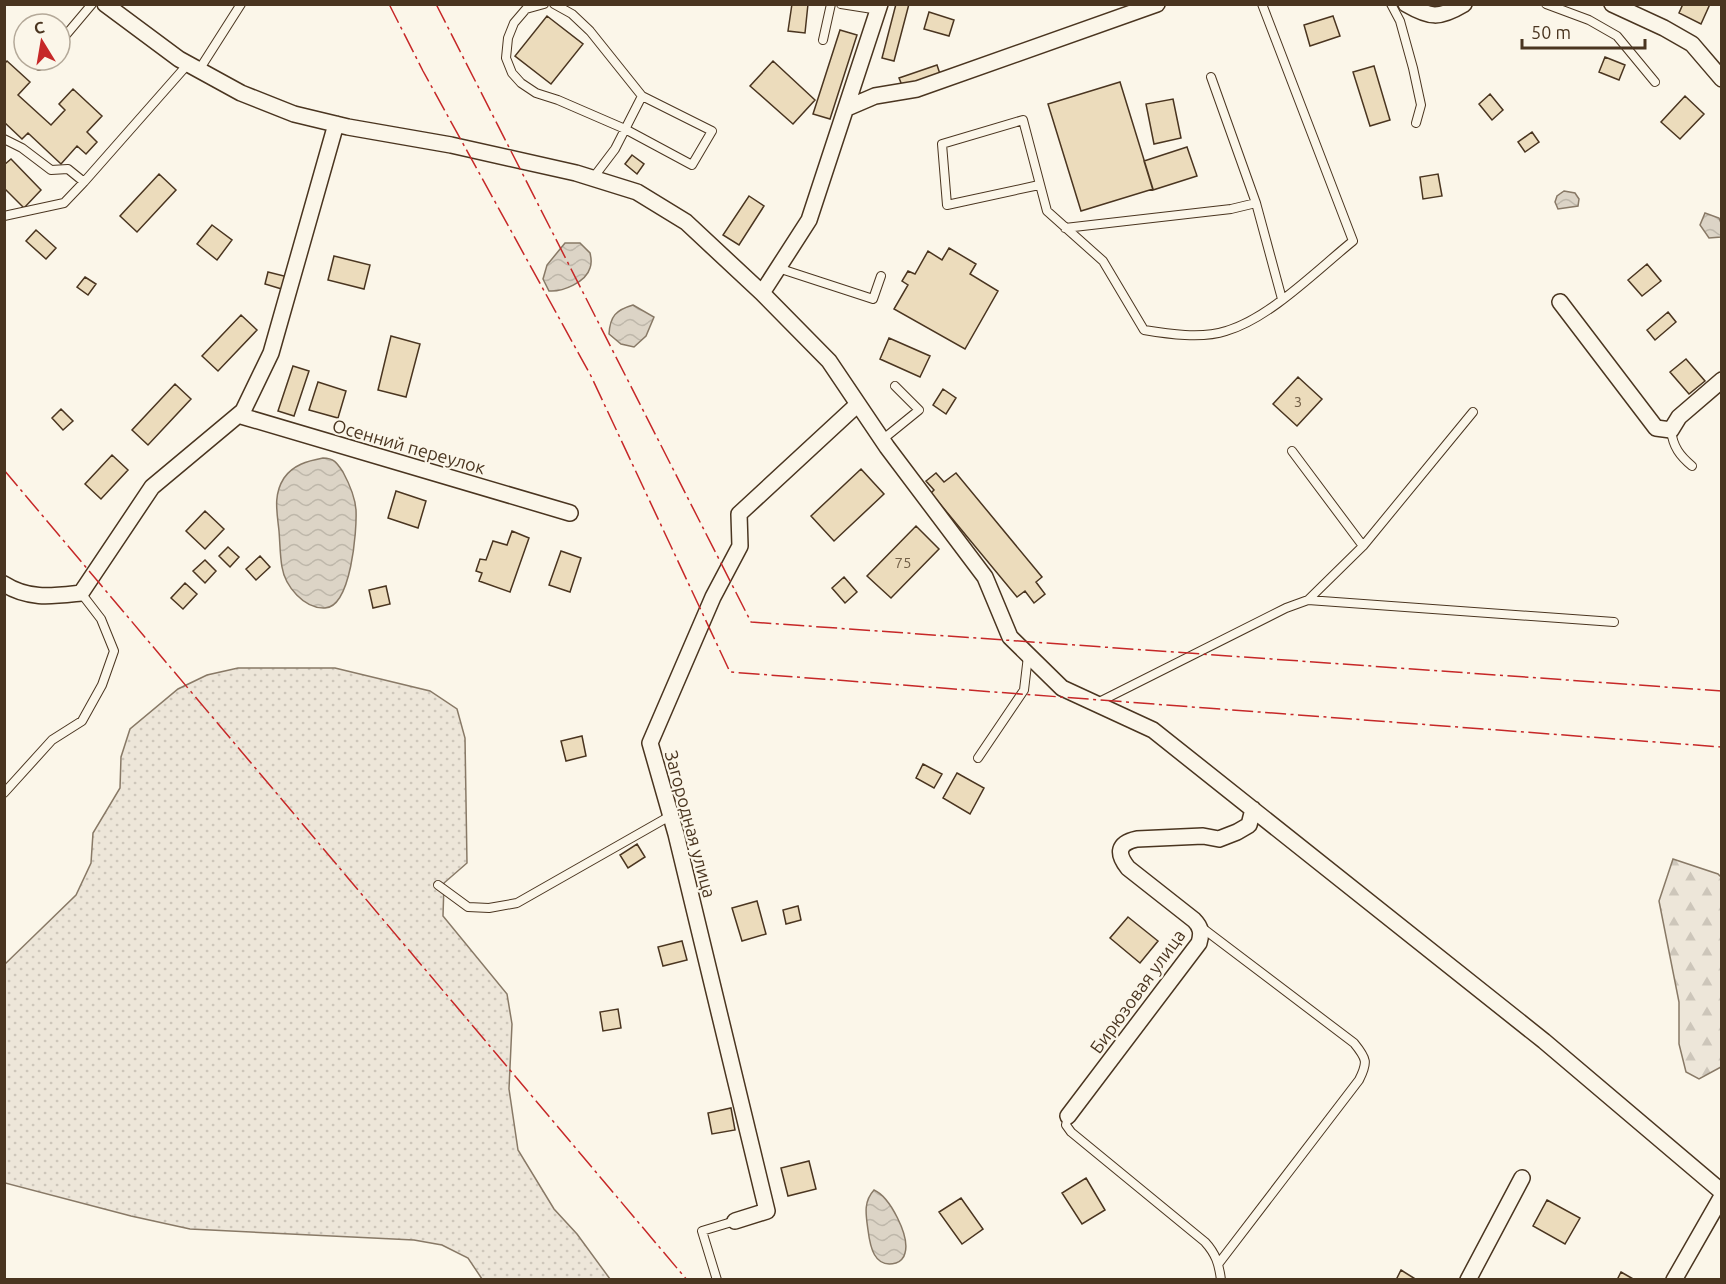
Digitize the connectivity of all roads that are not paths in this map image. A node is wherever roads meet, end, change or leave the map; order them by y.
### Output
1 (92, 4) edge
2 (105, 4) edge
3 (241, 4) edge
4 (544, 4) edge
5 (554, 4) edge
6 (831, 4) edge
7 (841, 4) edge
8 (1157, 4) edge
9 (1262, 4) edge
10 (1391, 4) edge
11 (1406, 4) edge
12 (1464, 4) edge
13 (1546, 4) edge
14 (1612, 4) edge
15 (880, 7) edge
16 (72, 28) edge
17 (823, 40) dead end
18 (194, 67) junction
19 (1211, 77) dead end
20 (1722, 79) edge
21 (1655, 82) dead end
22 (642, 96) junction
23 (847, 108) junction
24 (1416, 123) dead end
25 (336, 124) junction
26 (625, 129) junction
27 (4, 139) edge
28 (593, 178) junction
29 (84, 182) junction
30 (1039, 185) junction
31 (1256, 204) junction
32 (4, 216) edge
33 (1065, 228) junction
34 (778, 268) junction
35 (881, 276) dead end
36 (762, 293) junction
37 (1282, 299) junction
38 (1560, 302) dead end
39 (1722, 380) edge
40 (895, 386) dead end
41 (858, 404) junction
42 (1473, 411) dead end
43 (238, 416) junction
44 (1671, 430) junction
45 (882, 440) junction
46 (1292, 451) dead end
47 (1692, 466) dead end
48 (570, 513) dead end
49 (1363, 546) junction
50 (4, 584) edge
51 (81, 593) junction
52 (1308, 600) junction
53 (1614, 622) dead end
54 (1028, 654) junction
55 (1096, 704) junction
56 (978, 758) dead end
57 (4, 793) edge
58 (1253, 809) junction
59 (670, 816) junction
60 (438, 885) dead end
61 (1199, 926) junction
62 (1068, 1116) joint
63 (1522, 1178) dead end
64 (1722, 1194) edge
65 (735, 1221) joint
66 (1219, 1263) junction
67 (717, 1280) edge
68 (1221, 1280) edge
69 (1468, 1280) edge
70 (1674, 1280) edge

1 - 16 lane
2 - 18 street
3 - 18 lane
4 - 26 lane
5 - 22 lane
6 - 17 lane
7 - 15 lane
8 - 23 street
9 - 37 lane
10 - 24 lane
11 - 12 street
13 - 21 lane
14 - 20 street
15 - 23 street
18 - 25 street
18 - 29 lane
19 - 31 lane
22 - 26 lane
22 - 26 lane
23 - 34 street
25 - 28 street
25 - 43 street
26 - 28 lane
27 - 29 lane
28 - 36 street
29 - 32 lane
30 - 30 lane
30 - 33 lane
31 - 33 lane
31 - 37 lane
33 - 37 lane
34 - 35 lane
34 - 36 street
36 - 41 street
38 - 44 street
39 - 44 street
40 - 45 lane
41 - 45 street
41 - 59 street, Загородная улица
42 - 49 lane
43 - 48 street, Осенний переулок
43 - 51 street
44 - 47 lane
45 - 54 street
46 - 49 lane
49 - 52 lane
50 - 51 street
51 - 57 lane
52 - 53 lane
52 - 55 lane
54 - 55 street
54 - 56 lane
55 - 58 street
58 - 61 street, Бирюзовая улица
58 - 64 street
59 - 60 lane
59 - 65 street, Загородная улица
61 - 62 street, Бирюзовая улица
61 - 66 lane
62 - 66 lane
63 - 69 street
64 - 70 street
65 - 67 lane
66 - 68 lane

